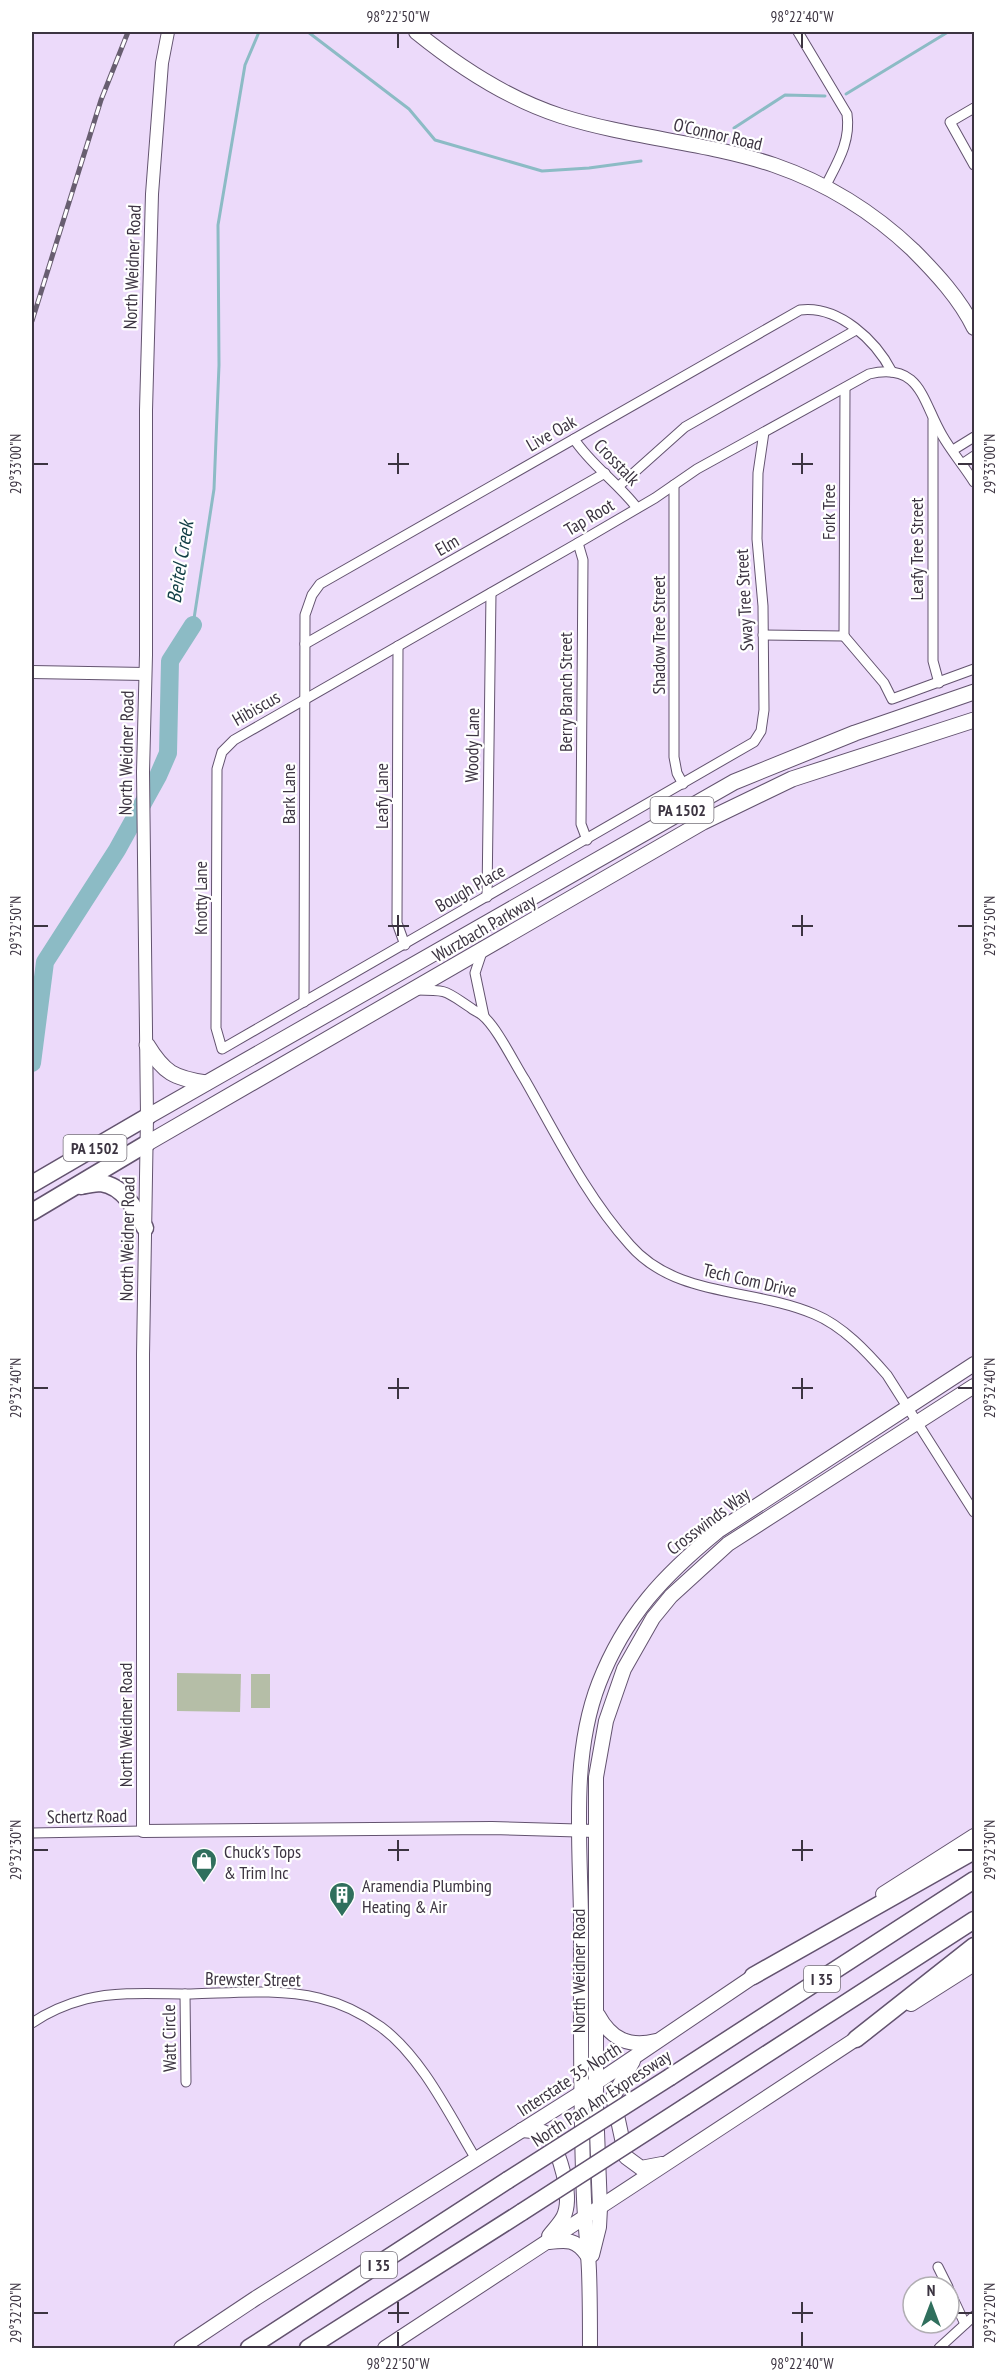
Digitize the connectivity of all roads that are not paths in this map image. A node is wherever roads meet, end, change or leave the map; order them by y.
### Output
1 (168, 32) edge
2 (416, 32) edge
3 (800, 32) edge
4 (975, 108) edge
5 (975, 165) edge
6 (825, 187) junction
7 (975, 328) edge
8 (856, 330) junction
9 (892, 372) junction
10 (845, 388) junction
11 (933, 415) junction
12 (764, 432) junction
13 (975, 437) edge
14 (574, 439) junction
15 (953, 450) junction
16 (975, 456) edge
17 (962, 464) junction
18 (605, 473) junction
19 (975, 482) edge
20 (674, 485) junction
21 (619, 486) junction
22 (637, 508) junction
23 (578, 543) junction
24 (316, 589) joint
25 (490, 593) junction
26 (763, 635) junction
27 (844, 636) junction
28 (306, 644) junction
29 (398, 646) junction
30 (975, 669) edge
31 (32, 672) edge
32 (145, 674) junction
33 (939, 683) junction
34 (975, 692) edge
35 (305, 699) junction
36 (975, 720) edge
37 (226, 747) joint
38 (735, 754) joint
39 (683, 784) junction
40 (587, 840) junction
41 (487, 897) junction
42 (405, 945) junction
43 (482, 952) junction
44 (415, 990) junction
45 (304, 1002) junction
46 (484, 1016) junction
47 (147, 1046) junction
48 (222, 1049) joint
49 (206, 1083) junction
50 (147, 1118) junction
51 (146, 1144) junction
52 (37, 1181) edge
53 (74, 1187) junction
54 (37, 1208) edge
55 (145, 1228) junction
56 (975, 1364) edge
57 (975, 1386) edge
58 (906, 1409) junction
59 (916, 1423) junction
60 (975, 1512) edge
61 (639, 1609) junction
62 (653, 1618) junction
63 (580, 1831) junction
64 (143, 1832) junction
65 (595, 1832) junction
66 (32, 1833) edge
67 (975, 1836) edge
68 (975, 1851) edge
69 (975, 1880) edge
70 (975, 1920) edge
71 (975, 1946) edge
72 (975, 1964) edge
73 (753, 1976) junction
74 (185, 1994) junction
75 (596, 2013) junction
76 (32, 2023) edge
77 (664, 2039) junction
78 (856, 2039) junction
79 (636, 2057) junction
80 (186, 2082) dead end
81 (596, 2083) junction
82 (581, 2093) junction
83 (522, 2130) junction
84 (476, 2159) junction
85 (671, 2161) junction
86 (600, 2208) junction
87 (585, 2217) junction
88 (544, 2242) junction
89 (588, 2262) junction
90 (938, 2267) dead end
91 (942, 2275) edge
92 (961, 2316) edge
93 (975, 2316) edge
94 (965, 2324) junction
95 (181, 2349) edge
96 (249, 2349) edge
97 (309, 2349) edge
98 (386, 2349) edge
99 (590, 2349) edge
100 (939, 2349) edge

1 - 32 street, North Weidner Road
2 - 6 main road, O'Connor Road
3 - 6 street
4 - 5 street
6 - 7 main road, O'Connor Road
8 - 9 street
8 - 14 street, Live Oak
8 - 21 street
9 - 10 street, Tap Root
9 - 11 street
10 - 12 street, Tap Root
10 - 27 street, Fork Tree
11 - 15 street
11 - 33 street, Leafy Tree Street
12 - 20 street, Tap Root
12 - 26 street, Sway Tree Street
13 - 15 street
14 - 18 street, Crosstalk
14 - 24 street, Live Oak
15 - 17 street
16 - 17 street
17 - 19 street
18 - 21 street, Crosstalk
18 - 28 street, Elm
20 - 22 street, Tap Root
20 - 39 street, Shadow Tree Street
21 - 22 street, Crosstalk
22 - 23 street, Tap Root
23 - 25 street, Tap Root
23 - 40 street, Berry Branch Street
24 - 28 street, Bark Lane
25 - 29 street, Tap Root
25 - 41 street, Woody Lane
26 - 27 street
26 - 38 street, Sway Tree Street
27 - 33 street
28 - 35 street, Bark Lane
29 - 35 street, Tap Root
29 - 42 street, Leafy Lane
30 - 33 street
31 - 32 street
32 - 47 street, North Weidner Road
34 - 49 highway, Wurzbach Parkway / PA 1502
35 - 37 street, Hibiscus
35 - 45 street, Bark Lane
36 - 43 highway, Wurzbach Parkway / PA 1502
37 - 48 street, Knotty Lane
38 - 39 street, Bough Place
39 - 40 street, Bough Place
40 - 41 street, Bough Place
41 - 42 street, Bough Place
42 - 45 street, Bough Place
43 - 44 highway, Wurzbach Parkway / PA 1502
43 - 46 street, Tech Com Drive
44 - 46 street, Tech Com Drive
44 - 51 highway, Wurzbach Parkway / PA 1502
45 - 48 street, Bough Place
46 - 58 street, Tech Com Drive
47 - 49 highway
47 - 50 street, North Weidner Road
49 - 50 highway, Wurzbach Parkway / PA 1502
50 - 51 street, North Weidner Road
50 - 52 highway, Wurzbach Parkway / PA 1502
51 - 53 highway, Wurzbach Parkway / PA 1502
51 - 55 street, North Weidner Road
53 - 54 highway, Wurzbach Parkway / PA 1502
53 - 55 highway
55 - 64 street, North Weidner Road
56 - 58 main road, Crosswinds Way
57 - 59 main road, Crosswinds Way
58 - 59 street, Tech Com Drive
58 - 61 main road, Crosswinds Way
59 - 60 street, Tech Com Drive
59 - 62 main road, Crosswinds Way
61 - 62 main road
61 - 63 main road, Crosswinds Way
62 - 65 main road, Crosswinds Way
63 - 64 street
63 - 65 street
63 - 82 main road, North Weidner Road
64 - 66 street, Schertz Road
65 - 75 main road, North Weidner Road
67 - 73 main road, Interstate 35 North
68 - 73 highway
69 - 96 highway, North Pan Am Expressway / I 35, bridge
70 - 97 highway, I 35, bridge
71 - 78 highway
72 - 78 main road
73 - 77 main road, Interstate 35 North
74 - 76 street, Brewster Street
74 - 80 street, Watt Circle
74 - 84 street, Brewster Street
75 - 77 main road
75 - 81 main road, North Weidner Road
77 - 79 main road, Interstate 35 North
78 - 85 main road
79 - 81 main road, Interstate 35 North
79 - 85 main road
81 - 82 main road, Interstate 35 North
81 - 86 main road, North Weidner Road
82 - 83 main road, Interstate 35 North
82 - 87 main road, North Weidner Road
83 - 84 main road, Interstate 35 North
83 - 88 main road
84 - 95 main road, Interstate 35 North
85 - 86 main road
86 - 87 main road
86 - 89 main road, North Weidner Road
87 - 88 main road
87 - 89 main road, North Weidner Road
88 - 89 main road
88 - 98 main road
89 - 99 main road, North Weidner Road
90 - 91 street
92 - 94 street
93 - 94 street
94 - 100 street

